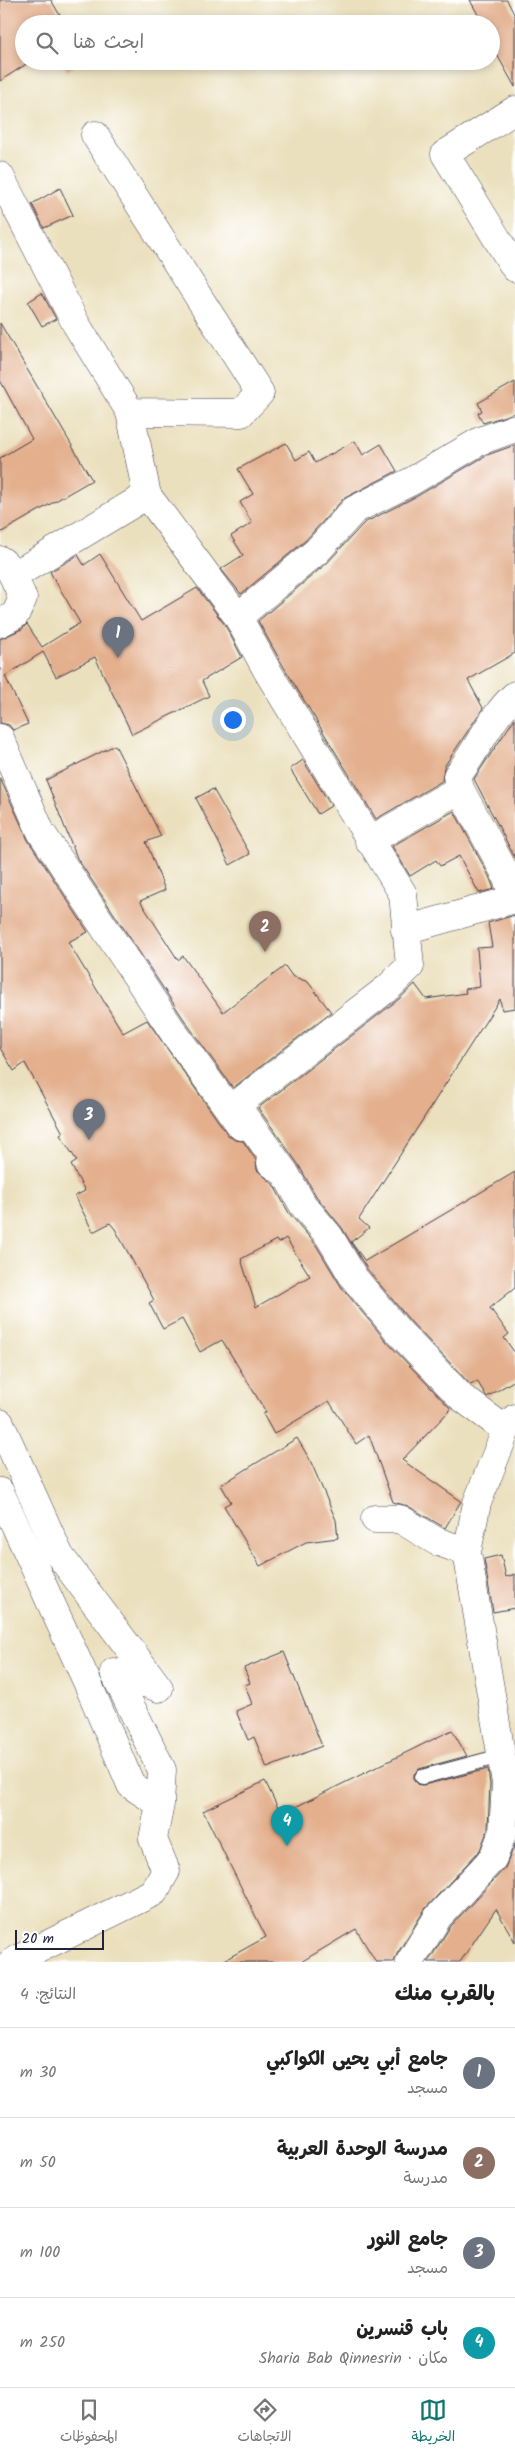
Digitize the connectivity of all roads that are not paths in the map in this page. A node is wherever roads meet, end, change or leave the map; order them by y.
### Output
1 (515, 110) edge
2 (95, 135) dead end
3 (0, 176) edge
4 (515, 268) edge
5 (130, 412) junction
6 (515, 428) edge
7 (147, 495) junction
8 (6, 568) edge
9 (238, 617) junction
10 (0, 623) edge
11 (515, 695) edge
12 (0, 738) edge
13 (460, 789) junction
14 (370, 841) junction
15 (405, 930) junction
16 (286, 1174) junction
17 (0, 1423) edge
18 (510, 1424) edge
19 (0, 1492) edge
20 (375, 1519) dead end
21 (467, 1552) junction
22 (508, 1755) edge
23 (422, 1777) dead end
24 (160, 1804) junction
25 (503, 1832) junction
26 (515, 1856) edge
27 (12, 1962) edge
28 (410, 1962) edge

1 - 4 street
2 - 5 street
3 - 5 street
5 - 7 street
6 - 9 street
7 - 8 street
7 - 9 street
8 - 10 street
9 - 14 street
11 - 13 street
12 - 16 street
13 - 14 street
13 - 15 street
14 - 15 street
15 - 16 street
16 - 18 street
17 - 24 street
18 - 21 street
19 - 24 street
20 - 21 street
21 - 22 street
22 - 23 lane
22 - 25 street
24 - 27 street
25 - 26 street
25 - 28 street

